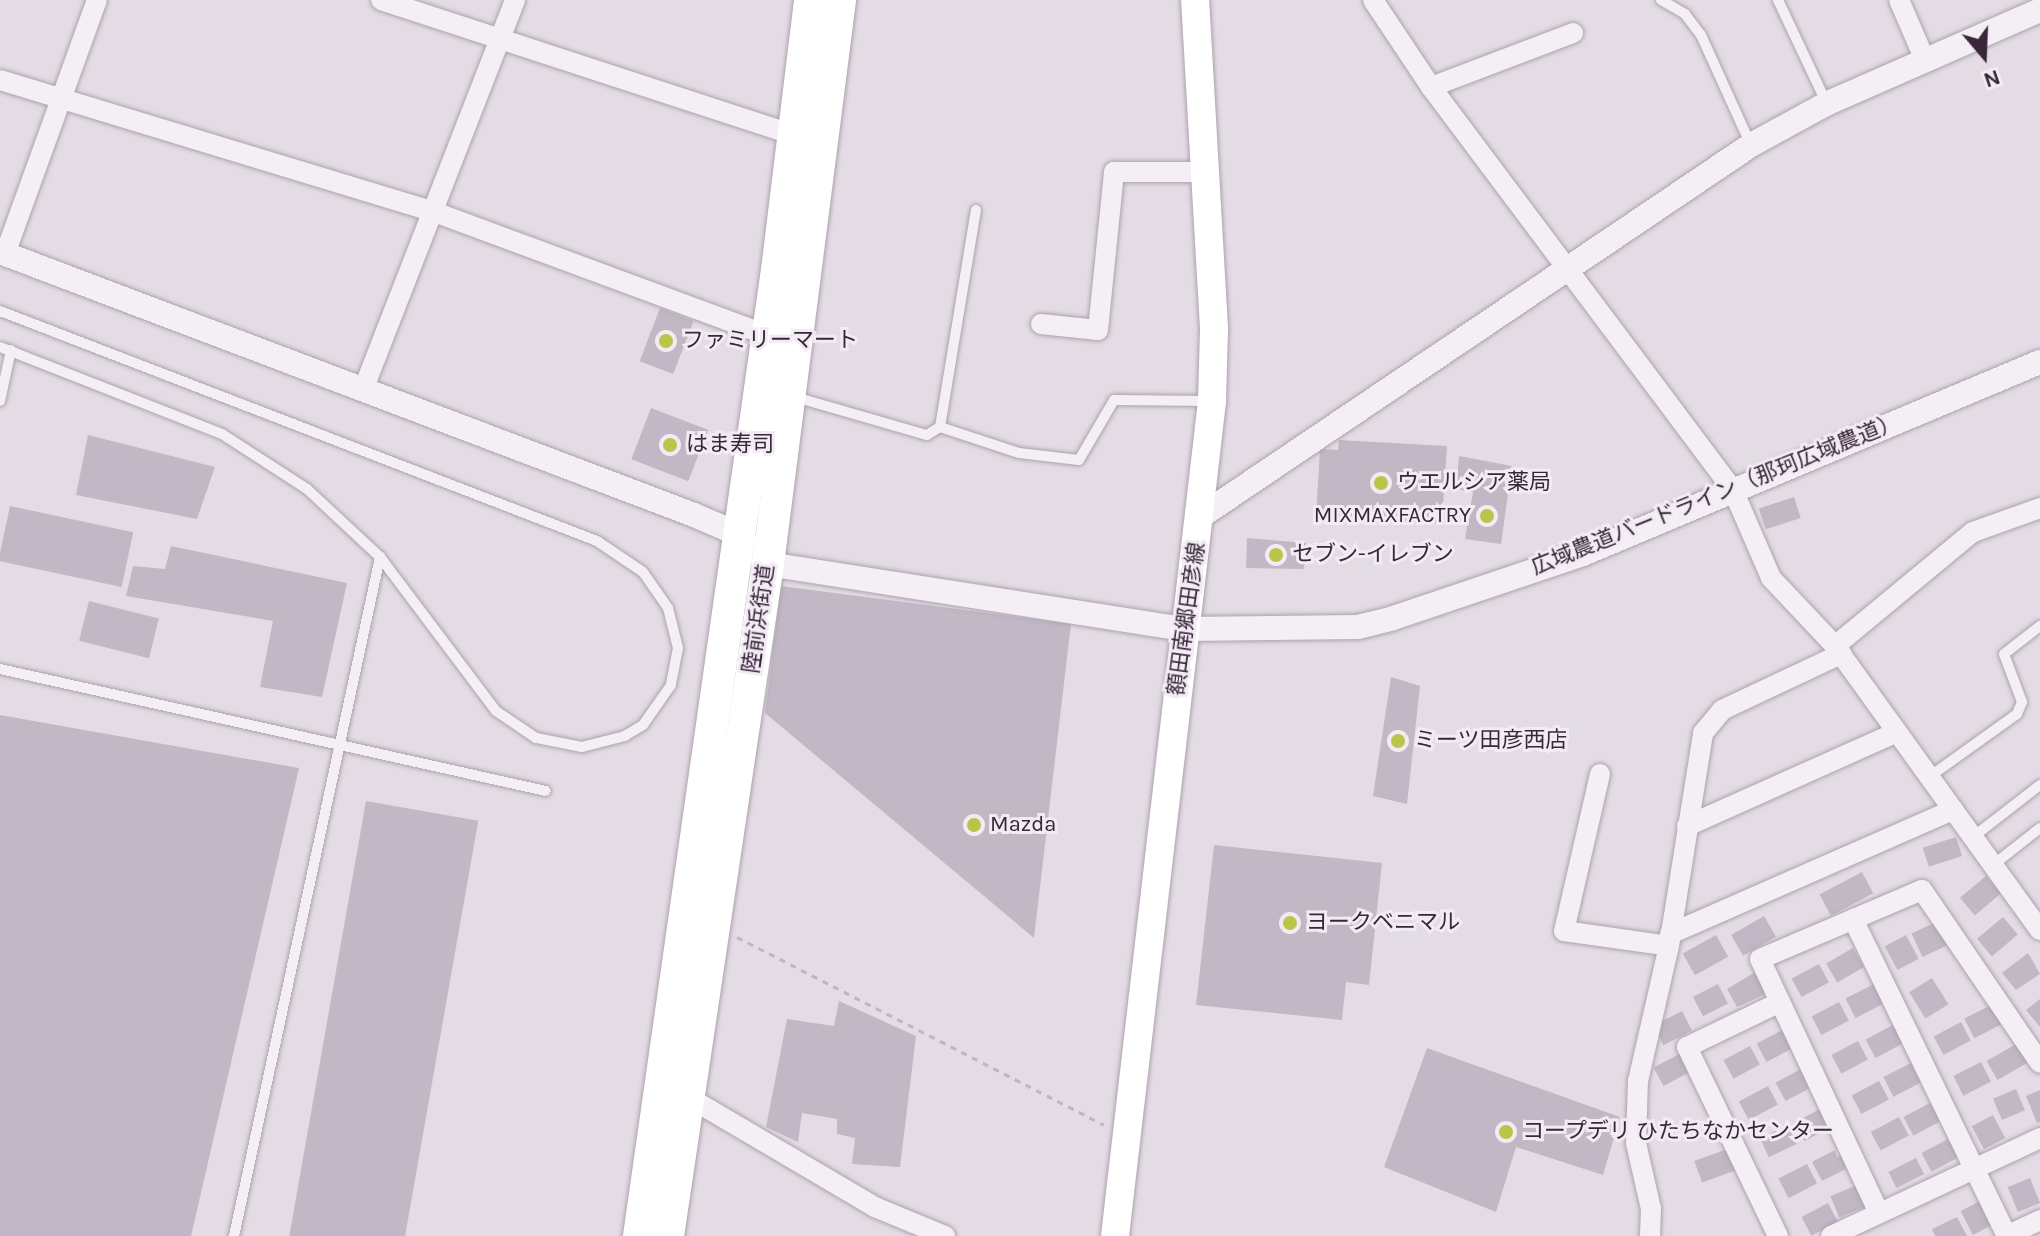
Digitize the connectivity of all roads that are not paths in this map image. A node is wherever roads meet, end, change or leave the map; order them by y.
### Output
1 (97, 0) edge
2 (381, 0) edge
3 (515, 0) edge
4 (810, 0) edge
5 (840, 0) edge
6 (1195, 0) edge
7 (1373, 0) edge
8 (1661, 0) edge
9 (1778, 0) edge
10 (1899, 0) edge
11 (2040, 10) edge
12 (1573, 33) dead end
13 (501, 40) junction
14 (1925, 60) junction
15 (0, 80) edge
16 (1431, 87) junction
17 (59, 97) junction
18 (1826, 104) junction
19 (809, 140) junction
20 (1751, 145) junction
21 (1206, 172) junction
22 (976, 210) dead end
23 (431, 211) junction
24 (3, 253) edge
25 (1568, 268) junction
26 (0, 311) edge
27 (1041, 324) dead end
28 (767, 335) junction
29 (5, 348) edge
30 (2040, 362) edge
31 (363, 390) junction
32 (790, 396) junction
33 (0, 401) edge
34 (1212, 401) junction
35 (940, 427) junction
36 (1733, 490) junction
37 (2040, 508) edge
38 (1201, 516) junction
39 (736, 533) junction
40 (380, 557) junction
41 (768, 564) junction
42 (2040, 626) edge
43 (1185, 629) junction
44 (1838, 650) junction
45 (0, 669) edge
46 (1897, 732) junction
47 (340, 745) junction
48 (1600, 774) dead end
49 (1929, 777) junction
50 (2040, 785) edge
51 (546, 791) dead end
52 (1953, 810) junction
53 (1687, 826) junction
54 (2040, 828) edge
55 (1973, 837) junction
56 (1993, 865) junction
57 (1853, 919) junction
58 (2040, 930) edge
59 (1670, 940) junction
60 (1780, 1002) junction
61 (2040, 1063) edge
62 (688, 1097) junction
63 (2040, 1138) edge
64 (1974, 1169) junction
65 (1879, 1213) junction
66 (2040, 1220) edge
67 (234, 1236) edge
68 (639, 1236) edge
69 (668, 1236) edge
70 (945, 1236) edge
71 (1115, 1236) edge
72 (1650, 1236) edge
73 (1778, 1236) edge
74 (1831, 1236) edge
75 (2007, 1236) edge

1 - 17 street
2 - 13 street
3 - 13 street
4 - 19 highway, 陸前浜街道
5 - 19 highway, 陸前浜街道
6 - 21 main road, 額田南郷田彦線
7 - 16 street
8 - 20 lane
9 - 18 lane
10 - 14 street
11 - 14 street
12 - 16 street
13 - 19 street
13 - 23 street
14 - 18 street
15 - 17 street
16 - 25 street
17 - 23 street
17 - 24 street
18 - 20 street
19 - 28 highway, 陸前浜街道
19 - 32 highway, 陸前浜街道
20 - 25 street
21 - 27 street
21 - 34 main road, 額田南郷田彦線
22 - 35 lane
23 - 28 street
23 - 31 street
24 - 31 street
25 - 36 street
25 - 38 street
26 - 40 lane
28 - 39 highway, 陸前浜街道
29 - 33 lane
29 - 40 lane
30 - 36 street, 広域農道バードライン（那珂広域農道）
31 - 39 street
32 - 35 lane
32 - 41 highway, 陸前浜街道
34 - 35 lane
34 - 38 main road, 額田南郷田彦線
36 - 43 street, 広域農道バードライン（那珂広域農道）
36 - 44 street
37 - 44 street
38 - 43 main road, 額田南郷田彦線
39 - 41 street
39 - 68 highway, 陸前浜街道
40 - 47 lane
41 - 43 street, 広域農道バードライン（那珂広域農道）
41 - 62 highway, 陸前浜街道
42 - 49 lane
43 - 71 main road, 額田南郷田彦線
44 - 46 street
44 - 53 street
45 - 47 lane
46 - 49 street
46 - 53 street
47 - 51 lane
47 - 67 lane
48 - 59 street
49 - 52 street
50 - 55 lane
52 - 55 street
52 - 59 street
53 - 59 street
54 - 56 lane
55 - 56 street
56 - 58 street
57 - 60 street
57 - 61 street
57 - 64 street
59 - 72 street
60 - 65 street
60 - 73 street
62 - 69 highway, 陸前浜街道
62 - 70 street
63 - 64 street
64 - 65 street
64 - 75 street
65 - 74 street
66 - 75 street

